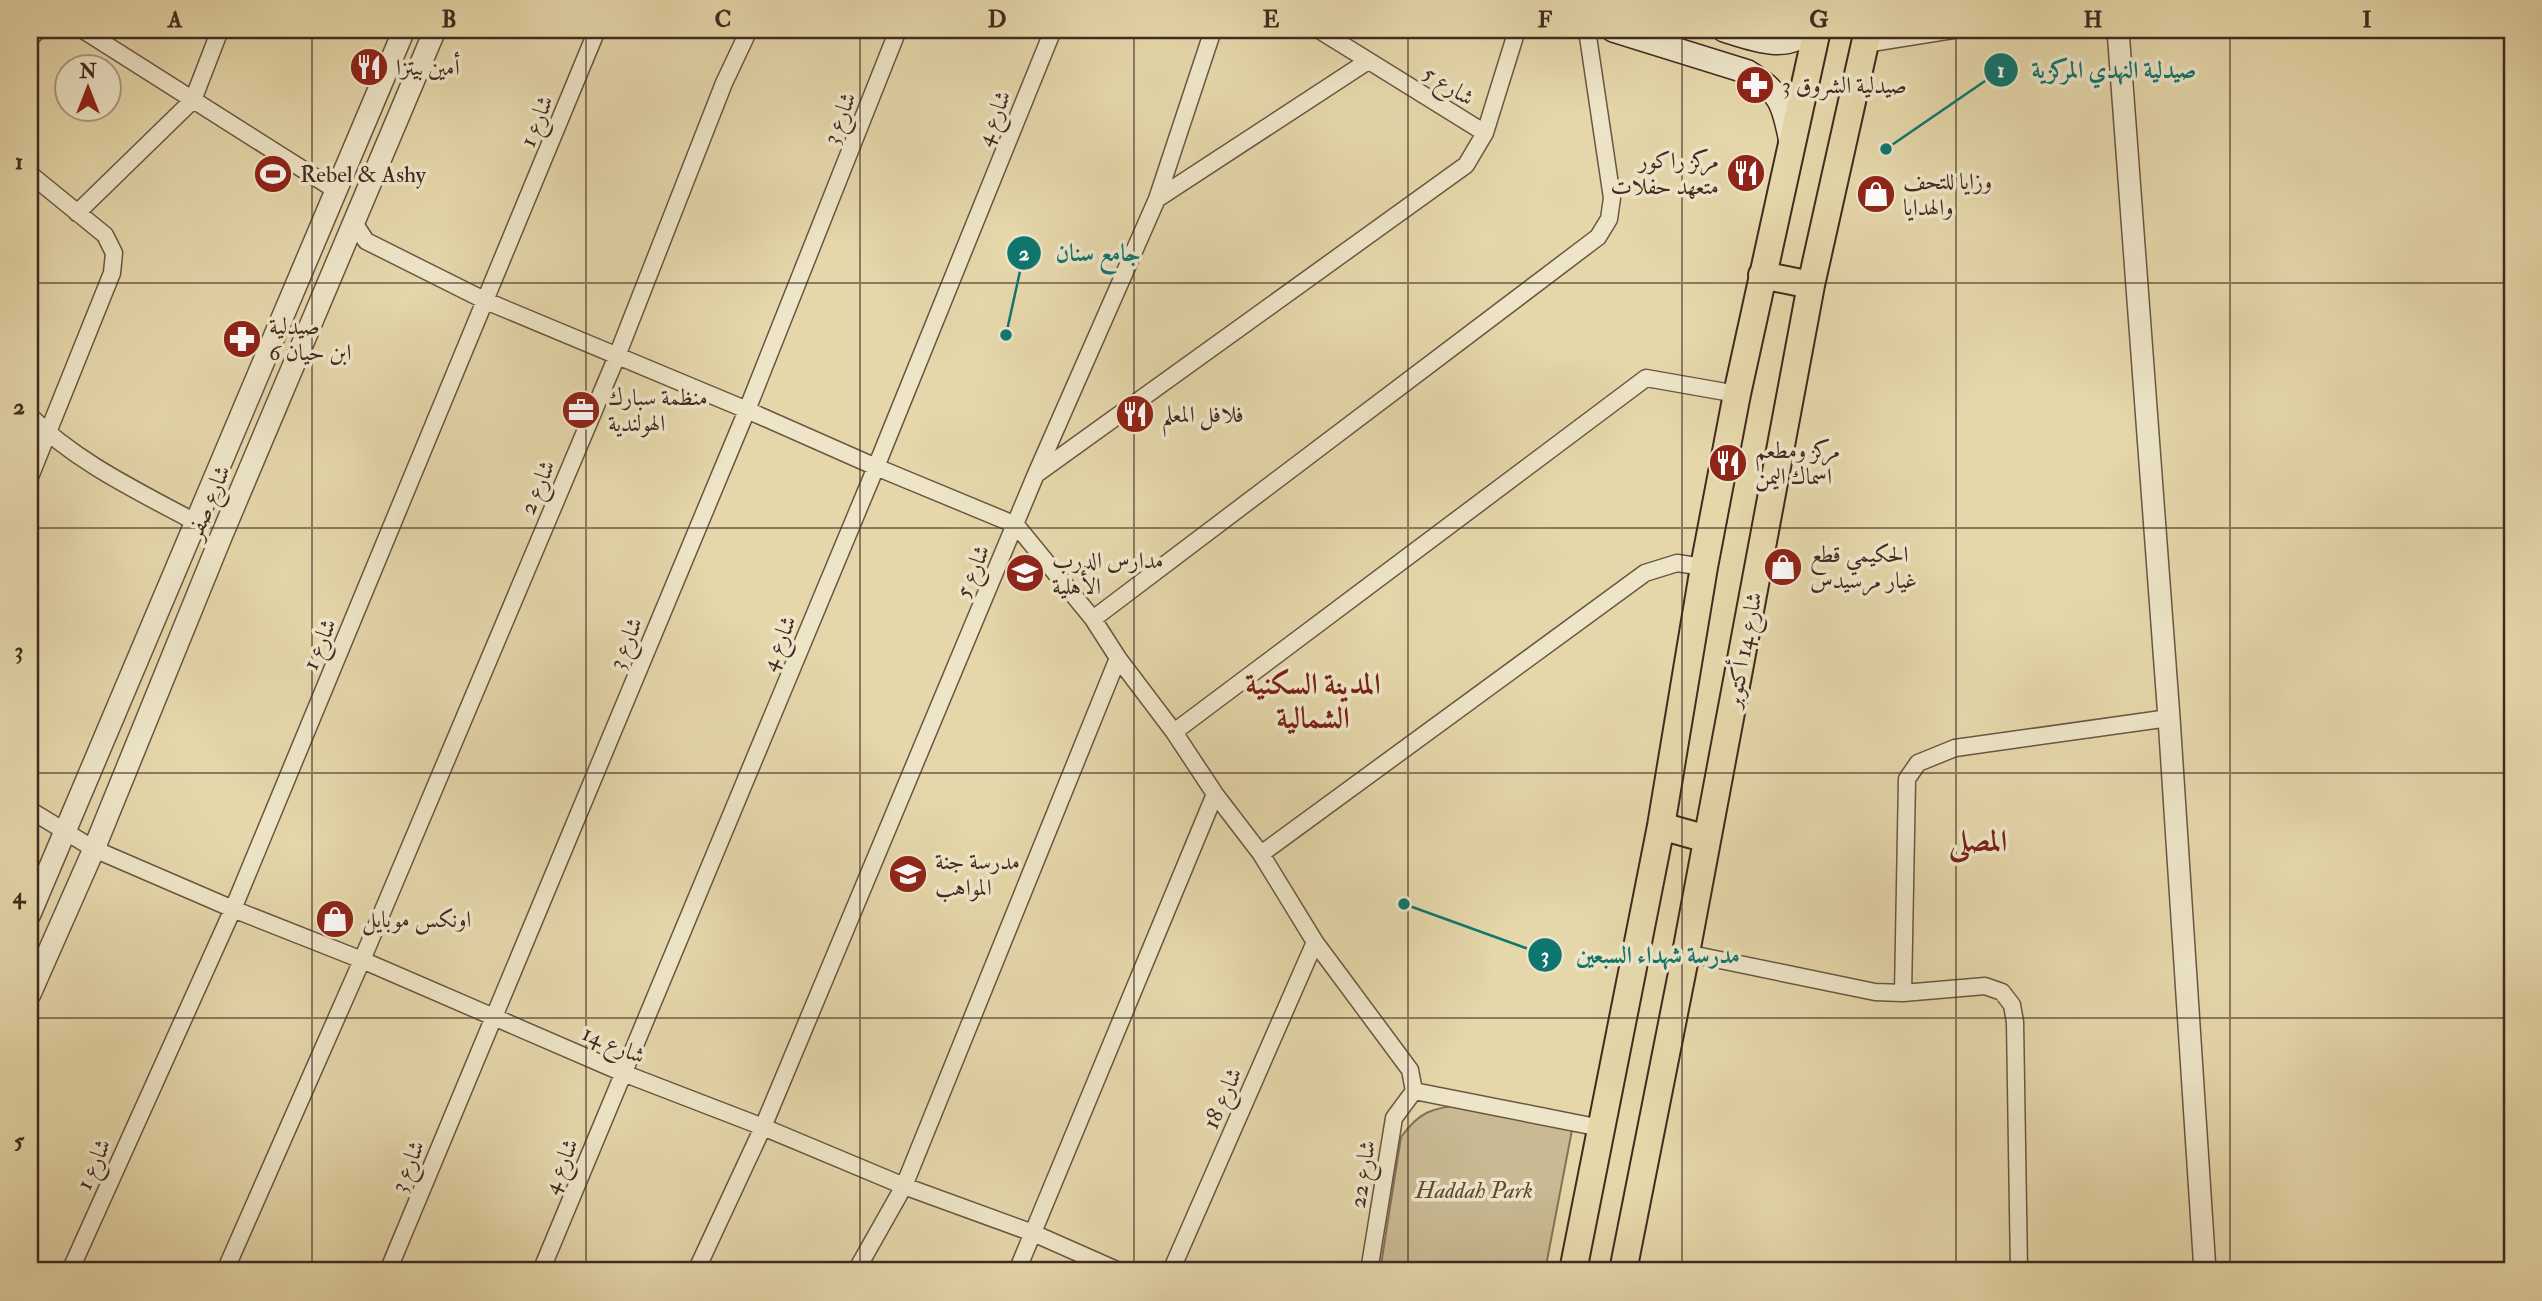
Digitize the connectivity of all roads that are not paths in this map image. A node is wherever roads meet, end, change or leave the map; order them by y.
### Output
1 (40, 30) edge
2 (83, 30) edge
3 (220, 30) edge
4 (404, 30) edge
5 (435, 30) edge
6 (597, 30) edge
7 (749, 30) edge
8 (898, 30) edge
9 (1053, 30) edge
10 (1213, 30) edge
11 (1319, 30) edge
12 (1517, 30) edge
13 (1587, 30) edge
14 (1613, 30) edge
15 (1724, 30) edge
16 (1807, 30) edge
17 (1817, 30) edge
18 (1953, 30) edge
19 (2118, 30) edge
20 (1866, 37) edge
21 (30, 38) edge
22 (1368, 61) junction
23 (193, 100) junction
24 (1485, 133) junction
25 (1791, 145) junction
26 (30, 174) edge
27 (337, 191) junction
28 (1157, 199) junction
29 (77, 213) junction
30 (353, 221) junction
31 (1762, 275) junction
32 (1811, 285) junction
33 (486, 301) junction
34 (617, 356) junction
35 (1737, 394) junction
36 (747, 410) junction
37 (30, 416) edge
38 (48, 433) junction
39 (876, 467) junction
40 (1037, 474) junction
41 (30, 477) edge
42 (195, 522) junction
43 (1016, 525) junction
44 (1704, 568) junction
45 (1093, 619) junction
46 (1118, 658) junction
47 (2169, 718) junction
48 (1174, 732) junction
49 (1215, 794) junction
50 (30, 810) edge
51 (1661, 826) junction
52 (66, 830) junction
53 (1707, 839) junction
54 (94, 849) junction
55 (1261, 855) junction
56 (233, 909) junction
57 (30, 914) edge
58 (1315, 942) junction
59 (1686, 953) junction
60 (362, 960) junction
61 (1903, 993) junction
62 (30, 994) edge
63 (494, 1018) junction
64 (623, 1073) junction
65 (1414, 1091) junction
66 (763, 1127) junction
67 (1601, 1128) junction
68 (904, 1185) junction
69 (1033, 1233) junction
70 (69, 1271) edge
71 (225, 1271) edge
72 (388, 1271) edge
73 (541, 1271) edge
74 (696, 1271) edge
75 (856, 1271) edge
76 (1017, 1271) edge
77 (1119, 1271) edge
78 (1171, 1271) edge
79 (1369, 1271) edge
80 (1573, 1271) edge
81 (1622, 1271) edge
82 (2019, 1271) edge
83 (2205, 1271) edge

1 - 21 street
2 - 23 street
3 - 23 street
4 - 27 street, شارع صفر
5 - 30 street, شارع صفر
6 - 33 street, شارع 1
7 - 34 street, شارع 2
8 - 36 street, شارع 3
9 - 39 street, شارع 4
10 - 28 street, شارع 5
11 - 22 street, شارع 5
12 - 24 street
13 - 45 street
14 - 25 main road
15 - 16 main road
17 - 25 main road
18 - 20 street
19 - 47 street
20 - 32 main road, شارع 14 أكتوبر
22 - 24 street, شارع 5
22 - 28 street
23 - 27 street
23 - 29 street
24 - 40 street
25 - 31 main road
26 - 29 street
27 - 30 street
27 - 42 street, شارع صفر
28 - 40 street, شارع 5
29 - 38 street
30 - 33 street
30 - 54 street, شارع صفر
31 - 32 main road
31 - 35 main road
32 - 53 main road, شارع 14 أكتوبر
33 - 34 street
33 - 56 street, شارع 1
34 - 36 street
34 - 60 street, شارع 2
35 - 44 main road
35 - 48 street
36 - 39 street
36 - 63 street, شارع 3
37 - 38 street
38 - 41 street
38 - 42 street
39 - 43 street
39 - 64 street, شارع 4
40 - 43 street, شارع 5
42 - 52 street, شارع صفر
43 - 45 street
43 - 66 street, شارع 5
44 - 51 main road
44 - 55 street
45 - 46 street
46 - 48 street
46 - 68 street
47 - 61 street
47 - 83 street
48 - 49 street
49 - 55 street
49 - 69 street
50 - 52 street, شارع 14
51 - 53 main road
51 - 67 main road
52 - 54 street, شارع 14
52 - 57 street, شارع صفر
53 - 59 main road, شارع 14 أكتوبر
54 - 56 street, شارع 14
54 - 62 street, شارع صفر
55 - 58 street
56 - 60 street, شارع 14
56 - 70 street, شارع 1
58 - 65 street
58 - 78 street, شارع 18
59 - 61 street
59 - 81 main road, شارع 14 أكتوبر
60 - 63 street, شارع 14
60 - 71 street, شارع 2
61 - 82 street
63 - 64 street, شارع 14
63 - 72 street, شارع 3
64 - 66 street, شارع 14
64 - 73 street, شارع 4
65 - 67 street
65 - 79 street, شارع 22
66 - 68 street, شارع 14
66 - 74 street, شارع 5
67 - 80 main road
68 - 69 street, شارع 14
68 - 75 street
69 - 76 street
69 - 77 street, شارع 14

